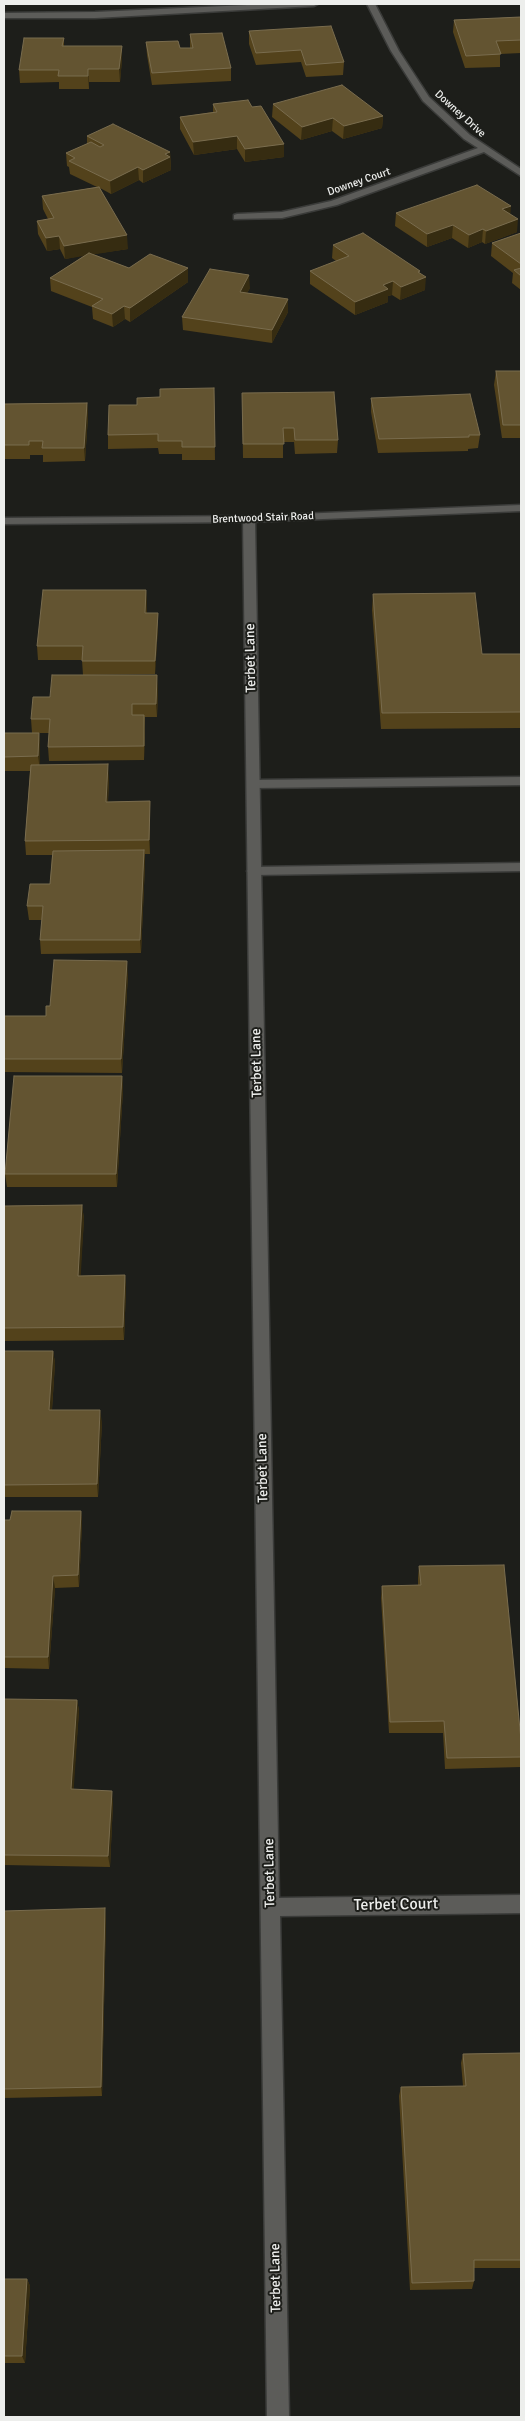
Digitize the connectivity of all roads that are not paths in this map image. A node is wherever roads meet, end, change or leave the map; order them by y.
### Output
1 (113, 4) edge
2 (314, 4) edge
3 (371, 4) edge
4 (113, 14) junction
5 (4, 16) edge
6 (484, 149) junction
7 (521, 173) edge
8 (237, 217) dead end
9 (521, 508) edge
10 (249, 519) junction
11 (4, 521) edge
12 (521, 782) edge
13 (253, 784) junction
14 (521, 867) edge
15 (254, 871) junction
16 (521, 1904) edge
17 (270, 1906) junction
18 (278, 2417) edge

1 - 4 street
2 - 4 street
3 - 6 street, Downey Drive
4 - 5 street
6 - 7 street, Downey Drive
6 - 8 street, Downey Court
9 - 10 street, Brentwood Stair Road
10 - 11 street, Brentwood Stair Road
10 - 13 street, Terbet Lane
12 - 13 street
13 - 15 street, Terbet Lane
14 - 15 street
15 - 17 street, Terbet Lane
16 - 17 street, Terbet Court
17 - 18 street, Terbet Lane

